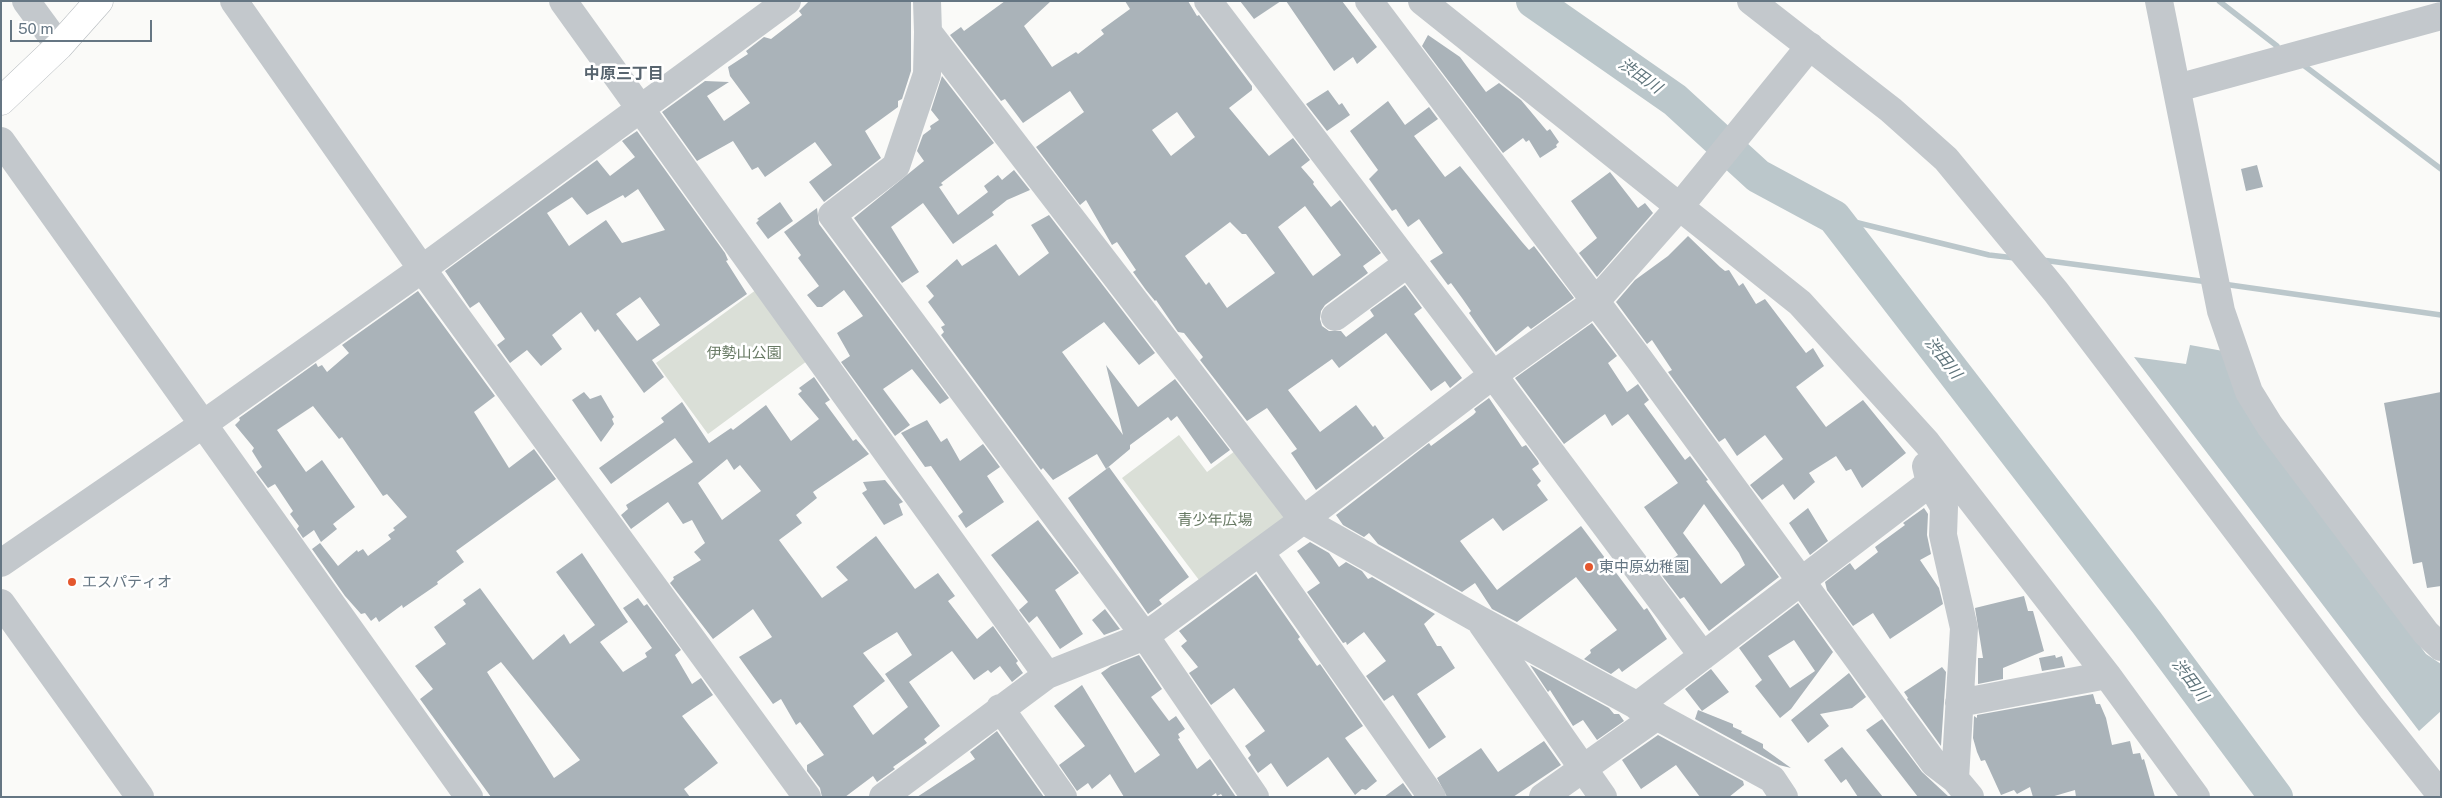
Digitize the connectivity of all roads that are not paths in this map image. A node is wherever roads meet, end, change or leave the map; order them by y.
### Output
1 (26, 1) edge
2 (99, 1) edge
3 (234, 1) edge
4 (563, 1) edge
5 (787, 1) edge
6 (927, 1) edge
7 (1208, 1) edge
8 (1368, 1) edge
9 (1422, 1) edge
10 (1751, 1) edge
11 (2160, 1) edge
12 (2441, 16) edge
13 (928, 32) junction
14 (59, 46) junction
15 (1810, 46) junction
16 (2177, 88) junction
17 (1, 101) edge
18 (640, 108) junction
19 (1, 141) edge
20 (1680, 206) junction
21 (1408, 263) junction
22 (422, 269) junction
23 (1595, 302) junction
24 (1335, 317) dead end
25 (1493, 375) junction
26 (202, 425) junction
27 (1927, 442) junction
28 (1930, 483) junction
29 (1303, 520) junction
30 (1260, 552) junction
31 (1, 563) edge
32 (1802, 580) junction
33 (1, 603) edge
34 (1478, 619) junction
35 (1145, 636) junction
36 (2441, 648) edge
37 (1703, 656) junction
38 (1047, 675) junction
39 (2107, 675) junction
40 (1959, 703) junction
41 (1000, 708) junction
42 (1647, 711) junction
43 (1583, 768) junction
44 (1778, 788) edge
45 (1962, 788) edge
46 (2441, 796) edge
47 (140, 797) edge
48 (469, 797) edge
49 (807, 797) edge
50 (882, 797) edge
51 (1063, 797) edge
52 (1255, 797) edge
53 (1432, 797) edge
54 (1543, 797) edge
55 (1603, 797) edge
56 (1803, 797) edge
57 (2196, 797) edge

1 - 14 street
2 - 14 main road
3 - 22 street
4 - 18 street
5 - 18 street
6 - 13 street
7 - 21 street
8 - 23 street
9 - 20 street
10 - 15 street
11 - 16 street
12 - 16 street
13 - 29 street
13 - 35 street
14 - 17 main road
15 - 20 street
15 - 46 street
16 - 36 street
18 - 22 street
18 - 38 street
19 - 26 street
20 - 23 street
20 - 27 street
21 - 24 street
21 - 25 street
22 - 26 street
22 - 49 street
23 - 25 street
23 - 32 street
25 - 29 street
25 - 37 street
26 - 31 street
26 - 48 street
27 - 28 street
27 - 39 street
28 - 32 street
28 - 40 street
29 - 30 street
29 - 34 street
30 - 35 street
30 - 53 street
32 - 37 street
32 - 45 street
33 - 47 street
34 - 42 street
34 - 43 street
35 - 38 street
35 - 52 street
37 - 42 street
38 - 41 street
39 - 40 street
39 - 57 street
40 - 45 street
41 - 50 street
41 - 51 street
42 - 43 street
42 - 44 street
43 - 54 street
43 - 55 street
44 - 56 street

